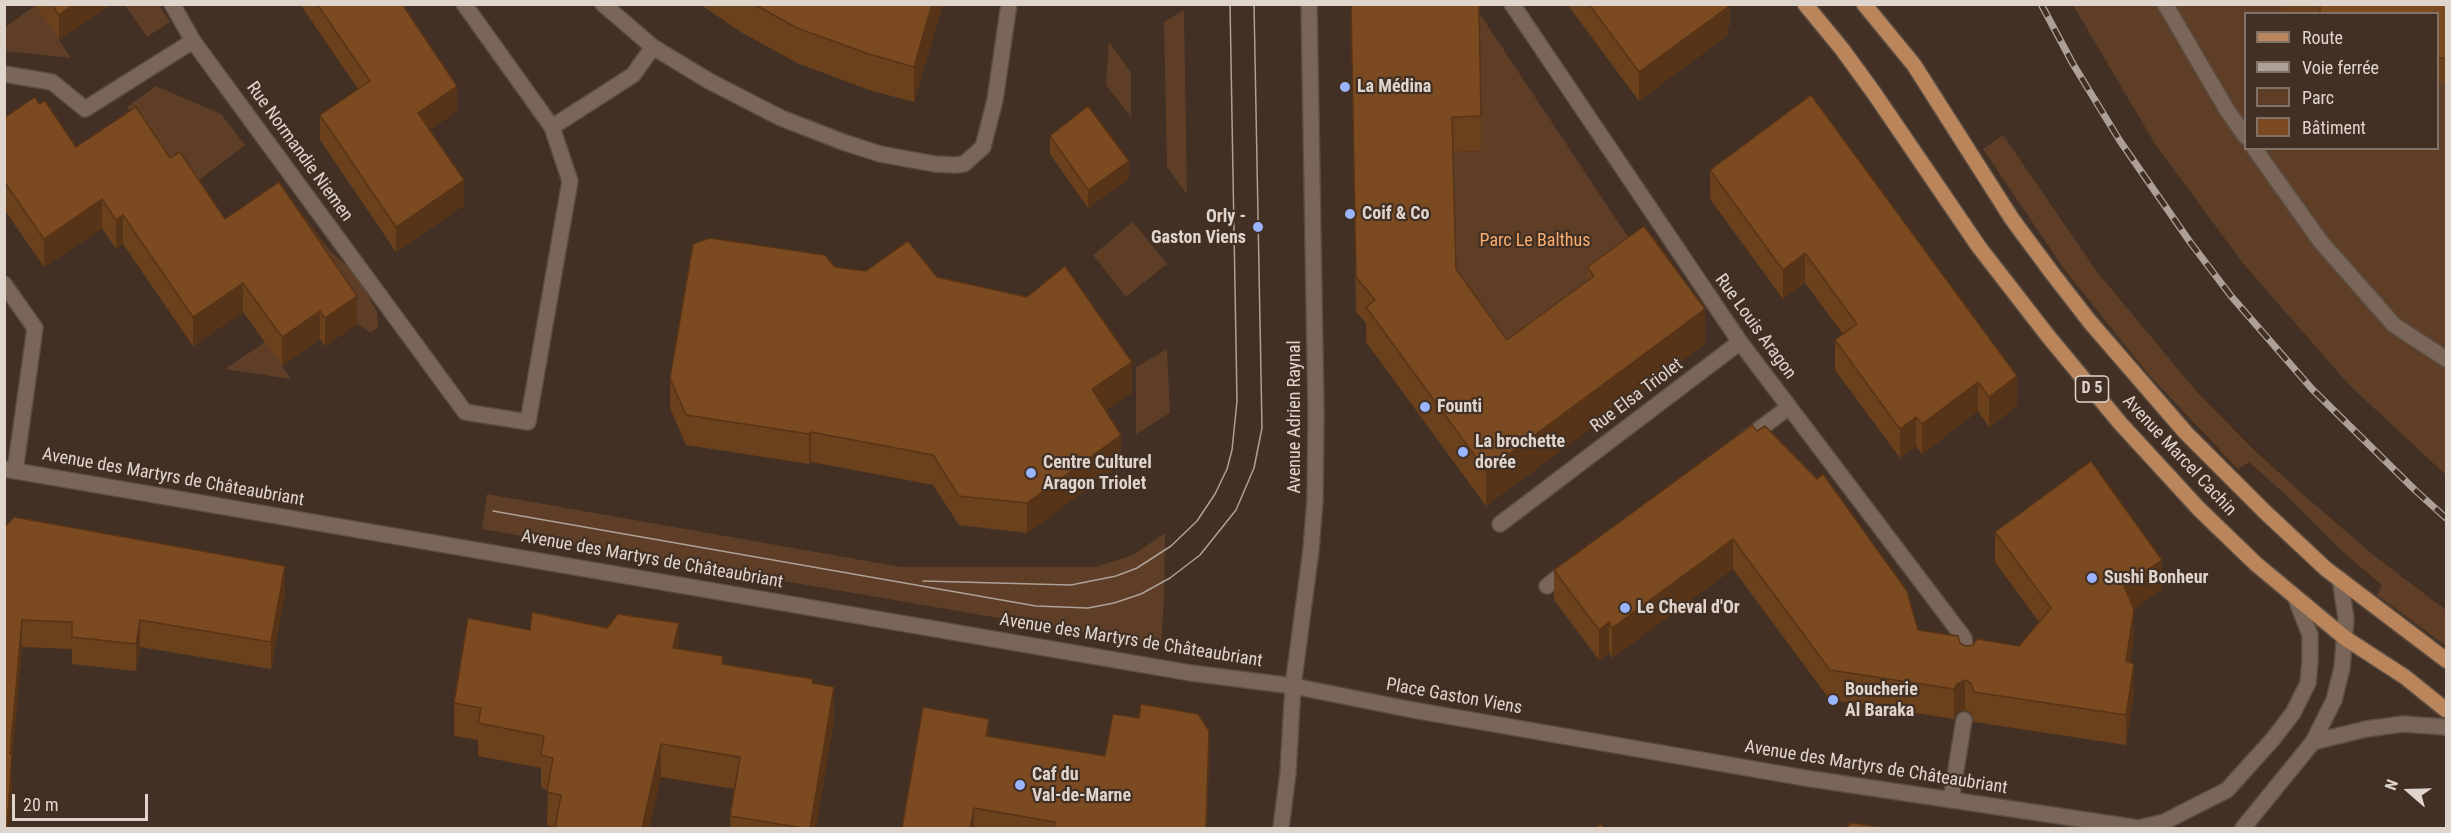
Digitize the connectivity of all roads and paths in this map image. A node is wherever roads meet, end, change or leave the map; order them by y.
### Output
1 (172, 4) edge
2 (464, 4) edge
3 (603, 4) edge
4 (1009, 4) edge
5 (1309, 4) edge
6 (1512, 4) edge
7 (1805, 4) edge
8 (1864, 4) edge
9 (2165, 4) edge
10 (193, 41) junction
11 (653, 47) junction
12 (4, 74) edge
13 (552, 128) junction
14 (2244, 133) edge
15 (2255, 150) edge
16 (4, 284) edge
17 (1740, 342) junction
18 (2446, 359) edge
19 (1789, 407) junction
20 (1724, 455) edge
21 (10, 470) edge
22 (1500, 524) dead end
23 (1585, 558) edge
24 (2340, 579) junction
25 (1547, 586) dead end
26 (2296, 599) junction
27 (2345, 638) junction
28 (2446, 660) edge
29 (1968, 667) edge
30 (1293, 686) junction
31 (2446, 710) edge
32 (1964, 720) dead end
33 (2446, 728) edge
34 (2313, 742) junction
35 (1609, 745) joint
36 (1951, 800) junction
37 (1281, 828) edge
38 (2138, 828) edge
39 (2243, 828) edge

1 - 10 street, Rue Normandie Niemen
2 - 13 street
3 - 11 street
4 - 11 street
5 - 30 street, Avenue Adrien Raynal
6 - 17 street, Rue Louis Aragon
7 - 26 main road, Avenue Marcel Cachin / D 5
8 - 24 main road, Avenue Marcel Cachin / D 5
9 - 14 street
10 - 12 street
10 - 13 street, Rue Normandie Niemen
11 - 13 street
15 - 18 street
16 - 21 street
17 - 19 street, Rue Louis Aragon
17 - 22 street, Rue Elsa Triolet
19 - 20 street
19 - 29 street, Rue Louis Aragon
21 - 30 street, Avenue des Martyrs de Châteaubriant
23 - 25 street
24 - 27 street
24 - 28 main road, Avenue Marcel Cachin / D 5
26 - 27 main road, Avenue Marcel Cachin / D 5
26 - 38 street, Avenue des Martyrs de Châteaubriant
27 - 31 main road, Avenue Marcel Cachin / D 5
27 - 34 street
30 - 35 street, Place Gaston Viens
30 - 37 street, Avenue Adrien Raynal
32 - 36 street
33 - 34 street
34 - 39 street
35 - 36 street, Avenue des Martyrs de Châteaubriant
36 - 38 street, Avenue des Martyrs de Châteaubriant

